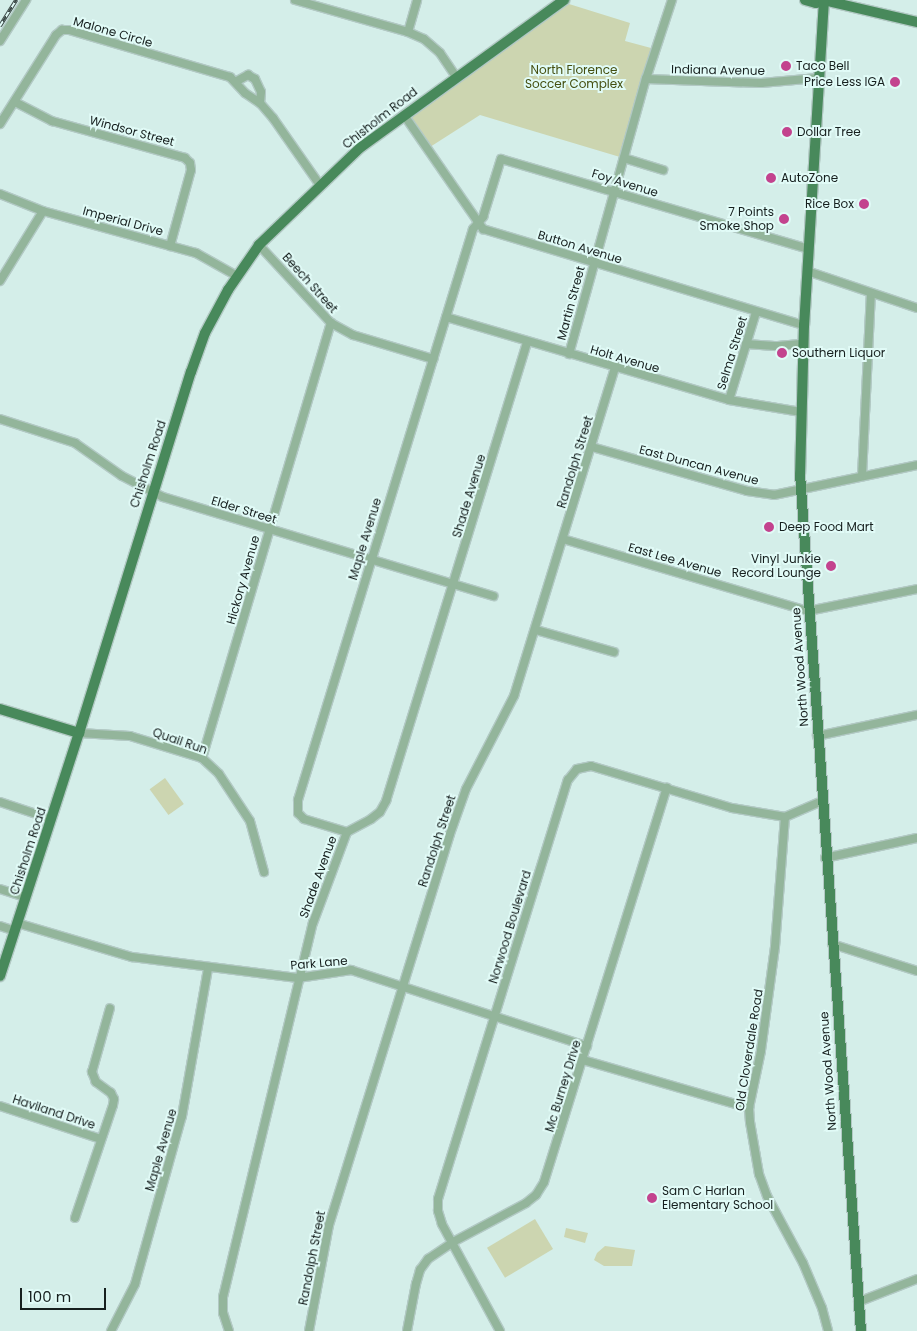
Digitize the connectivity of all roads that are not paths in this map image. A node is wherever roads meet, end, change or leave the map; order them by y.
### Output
1 (26, 0) edge
2 (295, 0) edge
3 (417, 0) edge
4 (564, 0) edge
5 (672, 0) edge
6 (805, 0) edge
7 (824, 0) edge
8 (917, 22) edge
9 (408, 32) junction
10 (0, 41) edge
11 (456, 76) junction
12 (818, 78) junction
13 (646, 79) junction
14 (237, 81) junction
15 (15, 102) junction
16 (260, 103) junction
17 (404, 114) junction
18 (0, 124) edge
19 (624, 158) junction
20 (662, 170) dead end
21 (320, 185) junction
22 (614, 191) junction
23 (0, 194) edge
24 (43, 211) junction
25 (478, 223) junction
26 (259, 245) junction
27 (170, 246) junction
28 (809, 250) junction
29 (594, 264) junction
30 (808, 271) junction
31 (237, 276) junction
32 (0, 281) edge
33 (871, 293) junction
34 (917, 308) edge
35 (756, 312) junction
36 (446, 317) junction
37 (331, 323) junction
38 (804, 325) junction
39 (527, 342) junction
40 (746, 344) junction
41 (803, 344) junction
42 (569, 354) junction
43 (432, 359) junction
44 (615, 368) junction
45 (729, 400) junction
46 (800, 412) junction
47 (0, 419) edge
48 (592, 447) junction
49 (917, 464) edge
50 (862, 476) junction
51 (801, 490) junction
52 (152, 491) junction
53 (269, 530) junction
54 (563, 539) junction
55 (370, 560) junction
56 (453, 584) junction
57 (917, 589) edge
58 (494, 596) dead end
59 (808, 611) junction
60 (536, 630) junction
61 (614, 652) dead end
62 (0, 709) edge
63 (917, 715) edge
64 (79, 734) junction
65 (818, 736) junction
66 (202, 758) junction
67 (667, 788) junction
68 (822, 801) junction
69 (0, 802) edge
70 (785, 817) junction
71 (51, 819) junction
72 (347, 832) junction
73 (917, 838) edge
74 (826, 858) junction
75 (264, 872) dead end
76 (0, 889) edge
77 (25, 897) junction
78 (0, 926) edge
79 (16, 927) junction
80 (832, 944) junction
81 (208, 968) junction
82 (917, 971) edge
83 (0, 976) edge
84 (298, 978) junction
85 (402, 988) junction
86 (110, 1008) dead end
87 (493, 1016) junction
88 (587, 1046) junction
89 (583, 1060) junction
90 (0, 1106) edge
91 (749, 1108) junction
92 (101, 1139) junction
93 (75, 1218) dead end
94 (453, 1242) junction
95 (917, 1279) edge
96 (858, 1302) junction
97 (111, 1331) edge
98 (229, 1331) edge
99 (310, 1331) edge
100 (408, 1331) edge
101 (500, 1331) edge
102 (828, 1331) edge
103 (861, 1331) edge

1 - 10 street
2 - 9 street
3 - 9 street
4 - 11 main road, Chisholm Road
5 - 13 street, Martin Street
6 - 7 main road
7 - 8 main road
7 - 12 main road, North Wood Avenue
9 - 11 street
11 - 17 main road, Chisholm Road
12 - 13 street, Indiana Avenue
12 - 28 main road, North Wood Avenue
13 - 19 street, Martin Street
14 - 15 street, Malone Circle
14 - 16 street, Malone Circle
14 - 16 street, Malone Circle
15 - 18 street, Malone Circle
15 - 27 street, Windsor Street
16 - 21 street, Malone Circle
17 - 21 main road, Chisholm Road
17 - 25 street, Button Avenue
19 - 20 street
19 - 22 street, Martin Street
21 - 26 main road, Chisholm Road
22 - 25 street, Foy Avenue
22 - 28 street, Foy Avenue
22 - 29 street, Martin Street
23 - 24 street, Imperial Drive
24 - 27 street, Imperial Drive
24 - 32 street
25 - 29 street, Button Avenue
25 - 36 street, Maple Avenue
26 - 31 main road, Chisholm Road
26 - 37 street, Beech Street
27 - 31 street, Imperial Drive
28 - 30 main road, North Wood Avenue
29 - 35 street, Button Avenue
29 - 42 street, Martin Street
30 - 33 street
30 - 38 main road, North Wood Avenue
31 - 52 main road, Chisholm Road
33 - 34 street
33 - 50 street
35 - 38 street, Button Avenue
35 - 40 street, Selma Street
36 - 39 street, Holt Avenue
36 - 43 street, Maple Avenue
37 - 43 street, Beech Street
37 - 53 street, Hickory Avenue
38 - 41 main road, North Wood Avenue
39 - 42 street, Holt Avenue
39 - 56 street, Shade Avenue
40 - 41 street
40 - 45 street, Selma Street
41 - 46 main road, North Wood Avenue
42 - 44 street, Holt Avenue
43 - 55 street, Maple Avenue
44 - 45 street, Holt Avenue
44 - 48 street, Randolph Street
45 - 46 street, Holt Avenue
46 - 51 main road, North Wood Avenue
47 - 52 street, Elder Street
48 - 51 street, East Duncan Avenue
48 - 54 street, Randolph Street
49 - 50 street, East Duncan Avenue
50 - 51 street, East Duncan Avenue
51 - 59 main road, North Wood Avenue
52 - 53 street, Elder Street
52 - 64 main road, Chisholm Road
53 - 55 street, Elder Street
53 - 66 street, Hickory Avenue
54 - 59 street, East Lee Avenue
54 - 60 street, Randolph Street
55 - 56 street, Elder Street
55 - 72 street, Maple Avenue
56 - 58 street, Elder Street
56 - 72 street, Shade Avenue
57 - 59 street
59 - 65 main road, North Wood Avenue
60 - 61 street
60 - 85 street, Randolph Street
62 - 64 main road
63 - 65 street
64 - 66 street, Quail Run
64 - 71 main road, Chisholm Road
65 - 68 main road, North Wood Avenue
66 - 75 street, Quail Run
67 - 70 street, Norwood Boulevard
67 - 87 street, Norwood Boulevard
67 - 88 street, Mc Burney Drive
68 - 70 street
68 - 74 main road, North Wood Avenue
69 - 71 street
70 - 91 street, Old Cloverdale Road
71 - 77 main road, Chisholm Road
72 - 84 street, Shade Avenue
73 - 74 street
74 - 80 main road, North Wood Avenue
76 - 77 street
77 - 79 main road, Chisholm Road
78 - 79 street, Park Lane
79 - 81 street, Park Lane
79 - 83 main road, Chisholm Road
80 - 82 street
80 - 96 main road, North Wood Avenue
81 - 84 street, Park Lane
81 - 97 street, Maple Avenue
84 - 85 street, Park Lane
84 - 98 street, Shade Avenue
85 - 87 street, Park Lane
85 - 99 street, Randolph Street
86 - 92 street, Haviland Drive
87 - 88 street, Park Lane
87 - 94 street, Norwood Boulevard
88 - 89 street, Mc Burney Drive
89 - 91 street
89 - 94 street, Mc Burney Drive
90 - 92 street, Haviland Drive
91 - 102 street, Old Cloverdale Road
92 - 93 street, Haviland Drive
94 - 100 street, Mc Burney Drive
94 - 101 street, Norwood Boulevard
95 - 96 street
96 - 103 main road, North Wood Avenue

